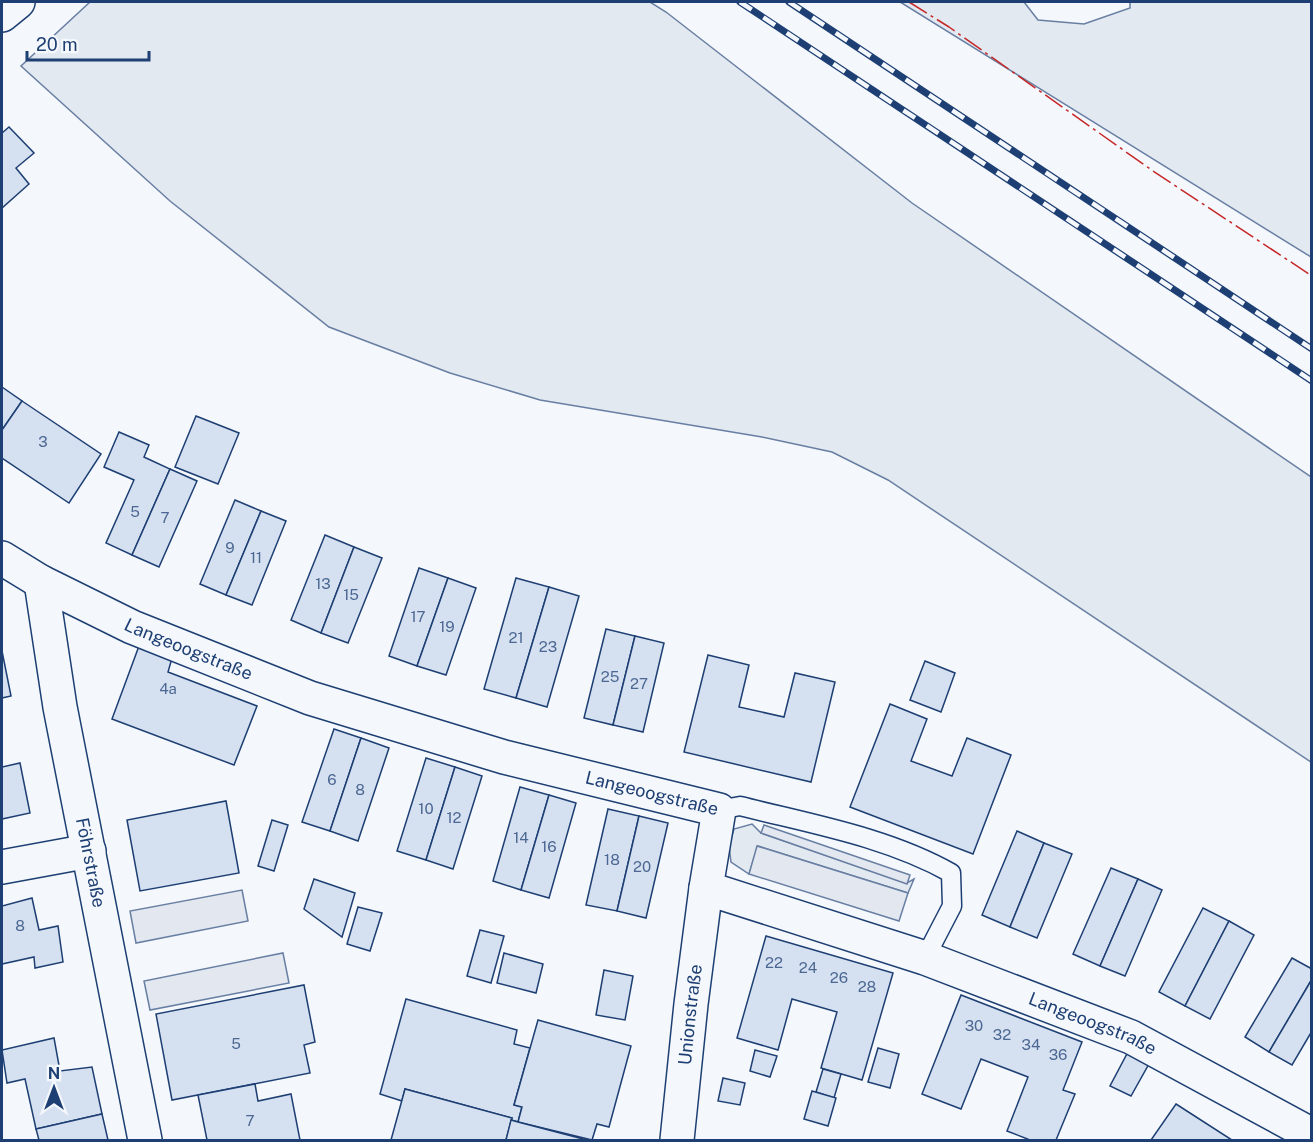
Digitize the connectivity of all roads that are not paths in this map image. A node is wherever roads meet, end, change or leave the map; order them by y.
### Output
1 (18, 2) edge
2 (2, 15) edge
3 (2, 558) edge
4 (41, 582) junction
5 (719, 810) junction
6 (89, 851) junction
7 (2, 867) edge
8 (706, 888) junction
9 (925, 958) junction
10 (1311, 1136) edge
11 (145, 1140) edge
12 (677, 1140) edge

1 - 2 street
3 - 4 street, Langeoogstraße
4 - 5 street, Langeoogstraße
4 - 6 street, Föhrstraße
5 - 8 street, Langeoogstraße
5 - 9 lane
6 - 7 street
6 - 11 street, Föhrstraße
8 - 9 street, Langeoogstraße
8 - 12 street, Unionstraße
9 - 10 street, Langeoogstraße

